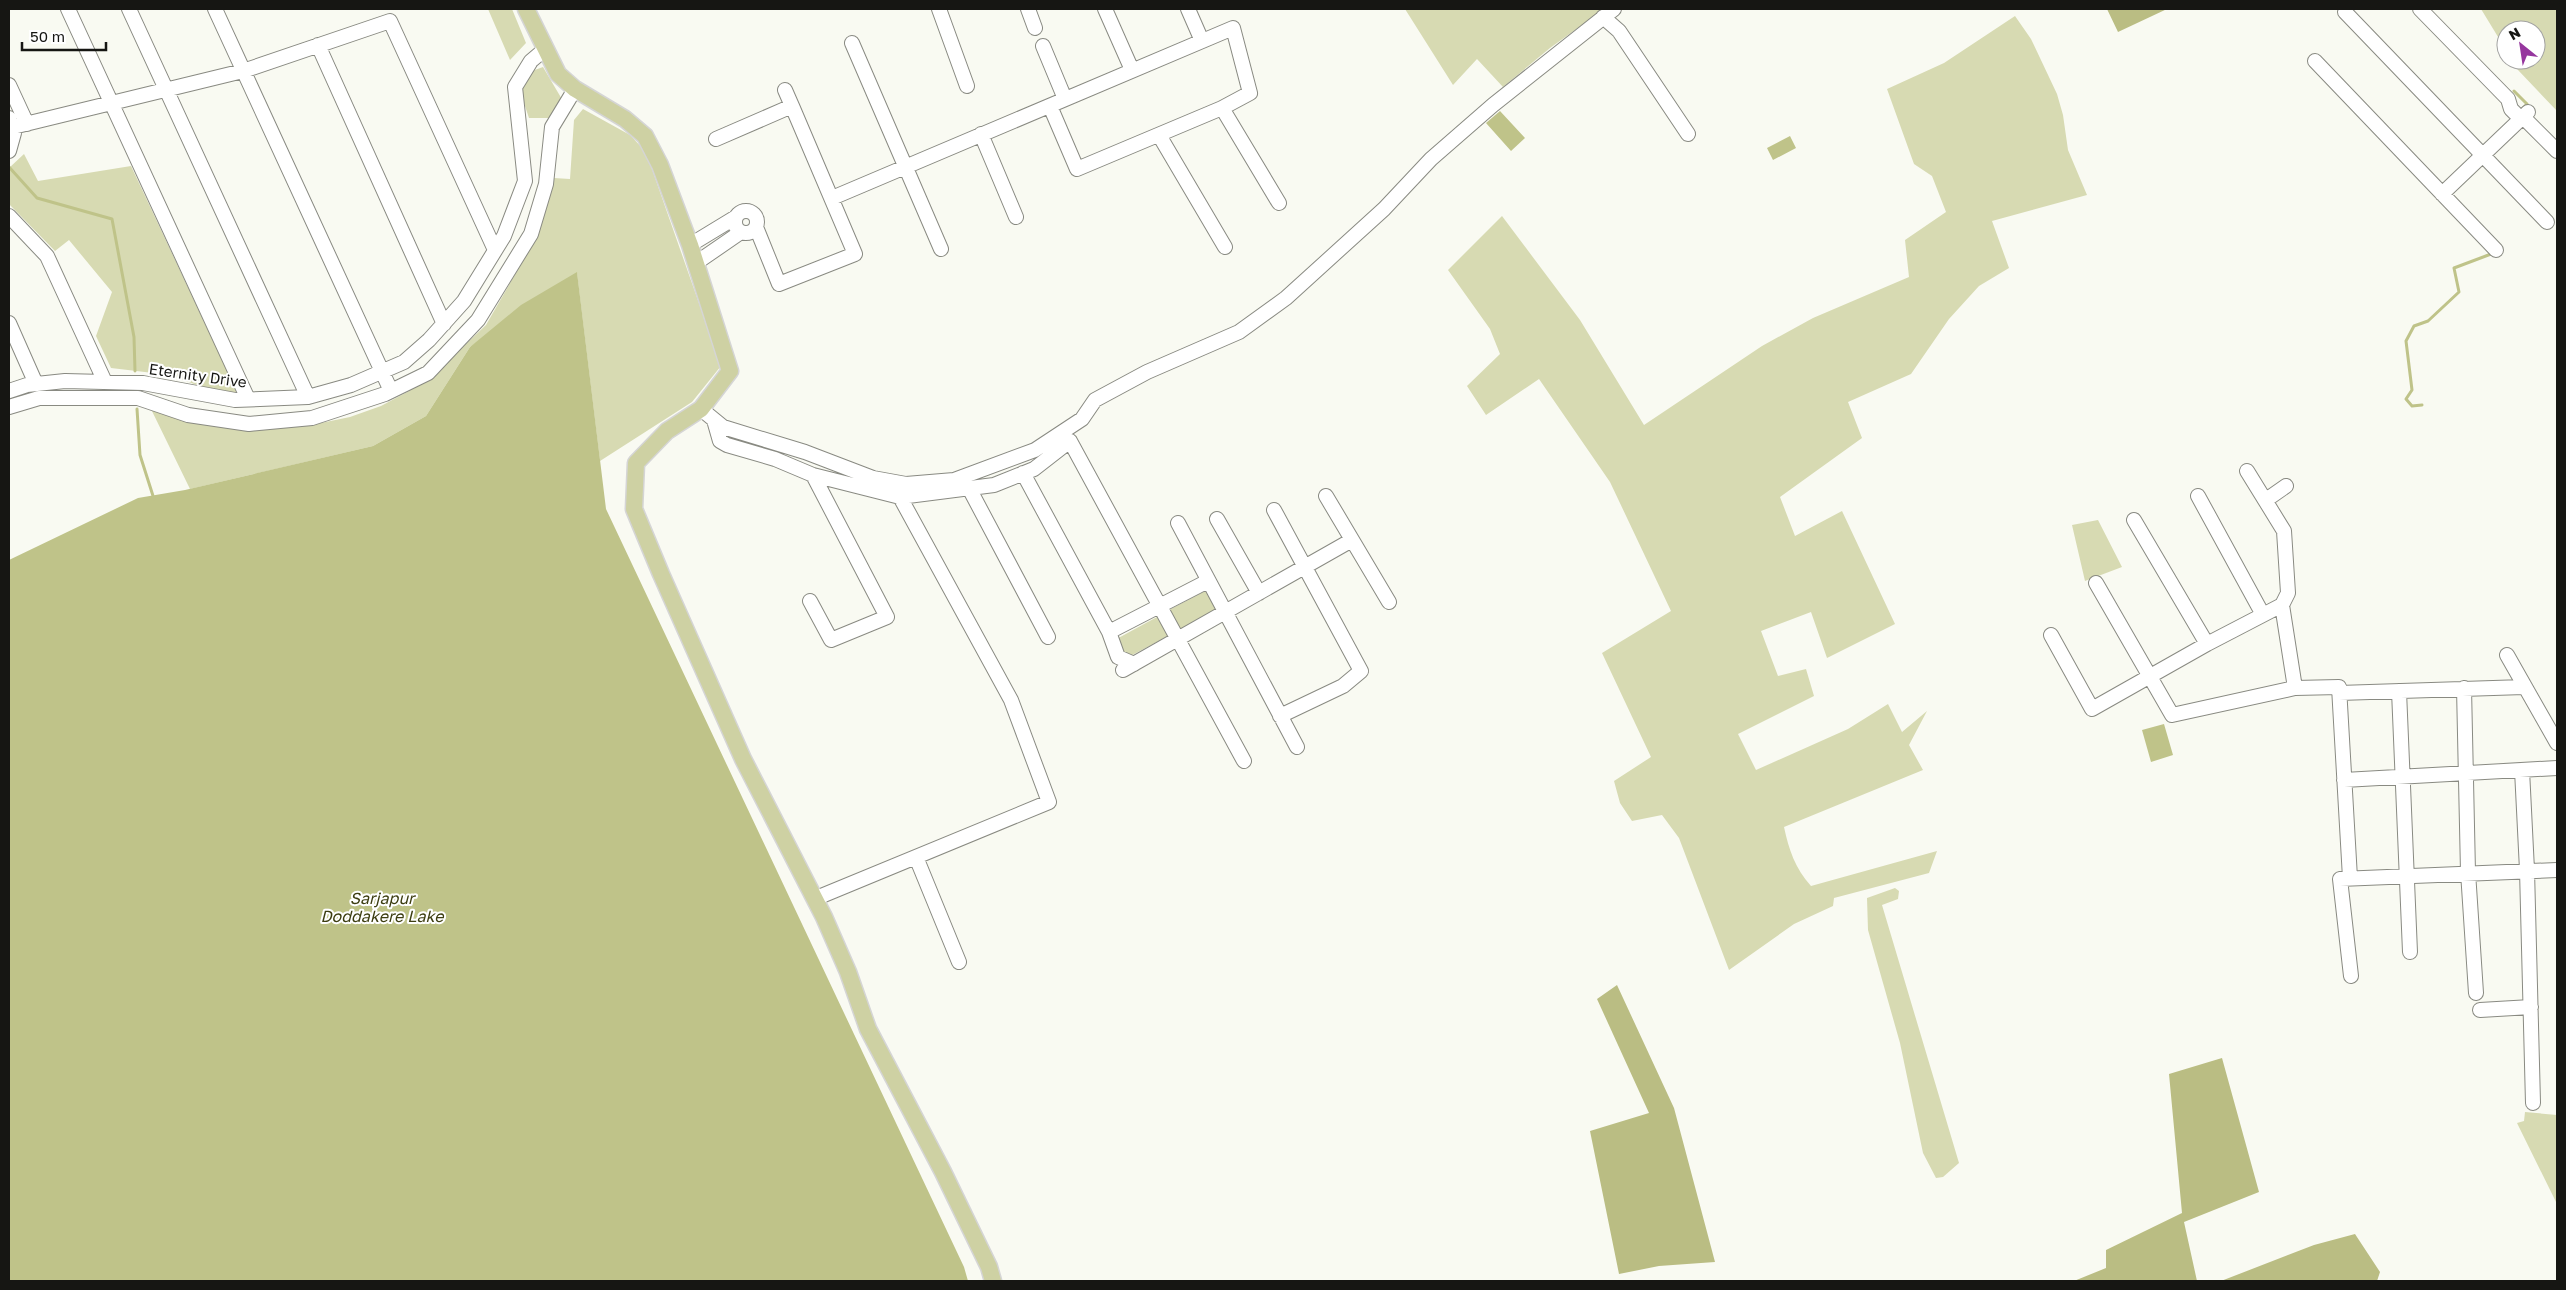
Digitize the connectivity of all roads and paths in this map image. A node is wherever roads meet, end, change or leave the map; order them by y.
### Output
1 (68, 9) edge
2 (129, 9) edge
3 (214, 9) edge
4 (526, 9) edge
5 (939, 9) edge
6 (1028, 9) edge
7 (1105, 9) edge
8 (1188, 9) edge
9 (2420, 9) edge
10 (2344, 12) dead end
11 (1608, 13) edge
12 (1035, 28) dead end
13 (1202, 41) junction
14 (852, 43) dead end
15 (318, 45) junction
16 (1043, 46) dead end
17 (544, 50) junction
18 (2315, 61) dead end
19 (1132, 70) junction
20 (244, 71) junction
21 (9, 85) edge
22 (968, 86) dead end
23 (574, 89) junction
24 (167, 90) junction
25 (785, 90) dead end
26 (1065, 99) junction
27 (113, 104) junction
28 (792, 106) junction
29 (1050, 106) junction
30 (1222, 108) junction
31 (2524, 116) junction
32 (11, 123) edge
33 (27, 124) junction
34 (981, 134) junction
35 (1688, 134) dead end
36 (1159, 135) junction
37 (716, 139) dead end
38 (9, 151) edge
39 (2557, 151) edge
40 (2483, 155) junction
41 (904, 166) junction
42 (2442, 194) junction
43 (832, 198) junction
44 (1278, 203) dead end
45 (9, 216) edge
46 (736, 217) junction
47 (1016, 217) dead end
48 (2547, 222) dead end
49 (756, 227) junction
50 (741, 232) junction
51 (690, 246) junction
52 (1225, 247) dead end
53 (942, 249) dead end
54 (495, 250) junction
55 (2496, 250) dead end
56 (696, 263) junction
57 (9, 322) edge
58 (444, 324) junction
59 (382, 371) junction
60 (105, 382) junction
61 (36, 384) junction
62 (9, 391) edge
63 (391, 391) junction
64 (308, 397) junction
65 (248, 399) junction
66 (9, 407) edge
67 (701, 409) junction
68 (714, 420) junction
69 (2247, 472) dead end
70 (1024, 473) junction
71 (812, 475) junction
72 (2286, 486) dead end
73 (969, 488) junction
74 (1326, 496) dead end
75 (2198, 496) dead end
76 (900, 497) junction
77 (2266, 500) junction
78 (1274, 510) dead end
79 (1217, 519) dead end
80 (2134, 520) dead end
81 (1178, 523) dead end
82 (1352, 540) junction
83 (1306, 566) junction
84 (1208, 581) junction
85 (2096, 583) dead end
86 (1258, 593) junction
87 (810, 601) dead end
88 (1389, 602) dead end
89 (2282, 605) junction
90 (1160, 607) junction
91 (1225, 612) junction
92 (2262, 613) junction
93 (1109, 632) junction
94 (2051, 635) dead end
95 (1048, 637) dead end
96 (1178, 639) junction
97 (2207, 644) junction
98 (2507, 656) dead end
99 (2150, 677) junction
100 (2524, 686) junction
101 (2295, 688) junction
102 (2464, 688) junction
103 (2398, 691) junction
104 (2340, 694) junction
105 (1280, 716) junction
106 (2557, 743) edge
107 (1297, 746) dead end
108 (1244, 760) dead end
109 (2557, 768) edge
110 (2522, 770) junction
111 (2466, 773) junction
112 (2402, 777) junction
113 (2344, 780) junction
114 (916, 857) junction
115 (2527, 870) junction
116 (2557, 870) edge
117 (2468, 872) junction
118 (2408, 875) junction
119 (2350, 878) junction
120 (814, 898) junction
121 (2410, 952) dead end
122 (959, 962) dead end
123 (2351, 976) dead end
124 (2476, 993) dead end
125 (2531, 1007) junction
126 (2480, 1010) dead end
127 (2534, 1103) dead end
128 (993, 1281) edge

1 - 27 street
2 - 24 street
3 - 20 street
4 - 17 main road
5 - 22 street
6 - 12 street
7 - 19 street
8 - 13 street
9 - 31 street
10 - 40 street
11 - 35 street
11 - 68 street
13 - 19 street
13 - 30 street
14 - 41 street
15 - 20 street
15 - 54 street
15 - 58 street
16 - 26 street
17 - 23 main road
17 - 54 street, Eternity Drive
18 - 42 street
19 - 26 street
20 - 24 street
20 - 59 street
21 - 33 street
23 - 51 main road
23 - 63 street
24 - 27 street
24 - 64 street
25 - 28 street
26 - 29 street
27 - 33 street
27 - 65 street
28 - 37 street
28 - 43 street
29 - 34 street
29 - 36 street
30 - 36 street
30 - 44 street
31 - 39 street
31 - 40 street
32 - 33 street
32 - 38 street
34 - 41 street
34 - 47 street
36 - 52 street
40 - 42 street
40 - 48 street
41 - 43 street
41 - 53 street
42 - 55 street
43 - 49 street
45 - 60 street
46 - 49 street
46 - 50 street
46 - 51 street
49 - 50 street
50 - 56 street
51 - 56 main road
54 - 58 street, Eternity Drive
56 - 67 main road
57 - 61 street
58 - 59 street, Eternity Drive
59 - 63 street
59 - 64 street, Eternity Drive
60 - 61 street, Eternity Drive
60 - 65 street, Eternity Drive
61 - 62 street, Eternity Drive
63 - 66 street
64 - 65 street, Eternity Drive
67 - 68 street
67 - 120 main road
68 - 71 street
69 - 77 street
70 - 73 street
70 - 90 street
70 - 93 street
71 - 76 street
71 - 87 street
72 - 77 street
73 - 76 street
73 - 95 street
74 - 82 street
75 - 92 street
76 - 114 street
77 - 89 street
78 - 83 street
79 - 86 street
80 - 97 street
81 - 84 street
82 - 83 street
82 - 88 street
83 - 86 street
83 - 105 street
84 - 90 street
84 - 91 street
85 - 99 street
86 - 91 street
89 - 92 street
89 - 101 street
90 - 93 street
90 - 96 street
91 - 96 street
91 - 105 street
92 - 97 street
93 - 96 street
94 - 99 street
96 - 108 street
97 - 99 street
98 - 100 street
99 - 101 street
100 - 102 street
100 - 106 street
101 - 104 street
102 - 103 street
102 - 111 street
103 - 104 street
103 - 112 street
104 - 113 street
105 - 107 street
109 - 110 street
110 - 111 street
110 - 115 street
111 - 112 street
111 - 117 street
112 - 113 street
112 - 118 street
113 - 119 street
114 - 120 street
114 - 122 street
115 - 116 street
115 - 117 street
115 - 125 street
117 - 118 street
117 - 124 street
118 - 119 street
118 - 121 street
119 - 123 street
120 - 128 main road
125 - 126 street
125 - 127 street

